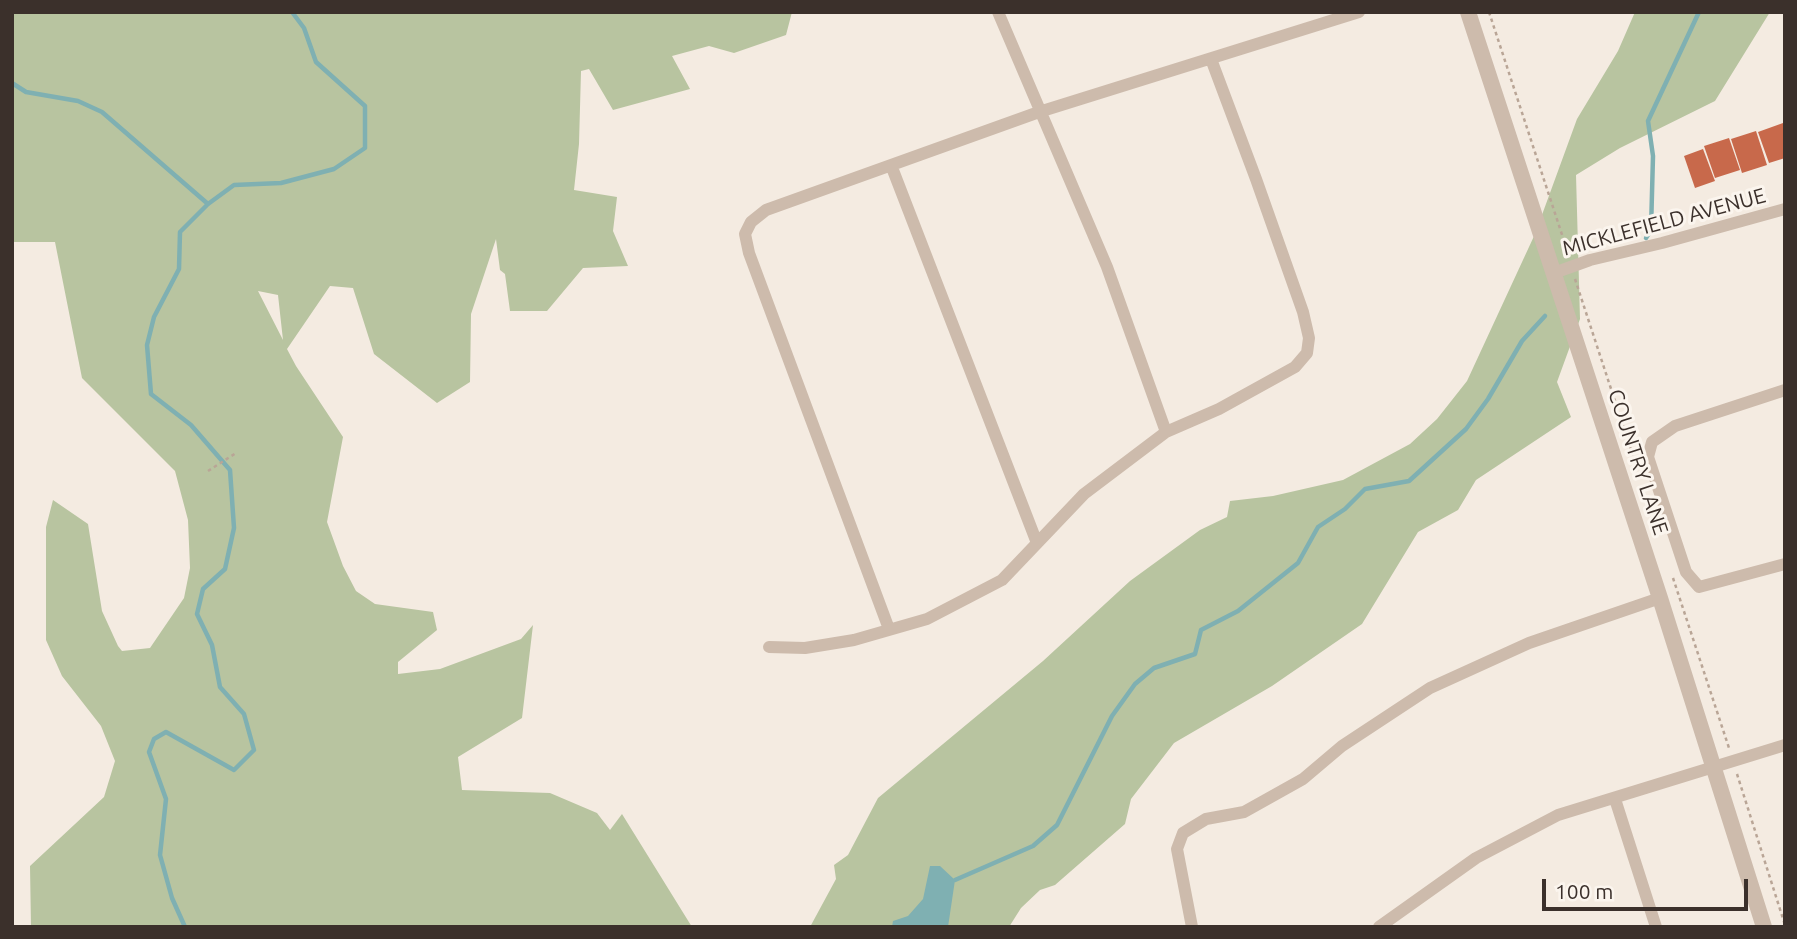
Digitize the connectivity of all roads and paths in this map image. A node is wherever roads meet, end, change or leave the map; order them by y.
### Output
1 (998, 12) edge
2 (1359, 12) edge
3 (1468, 12) edge
4 (1489, 12) edge
5 (1211, 59) junction
6 (1039, 113) junction
7 (891, 165) junction
8 (1785, 209) edge
9 (1567, 251) dead end
10 (1554, 273) junction
11 (1785, 390) edge
12 (1166, 432) junction
13 (236, 453) dead end
14 (208, 471) dead end
15 (1037, 544) junction
16 (1785, 564) edge
17 (1660, 598) junction
18 (889, 629) junction
19 (769, 647) dead end
20 (1785, 745) edge
21 (1713, 766) junction
22 (1737, 775) dead end
23 (1615, 799) junction
24 (1785, 925) edge
25 (1192, 927) edge
26 (1379, 927) edge
27 (1656, 927) edge
28 (1764, 927) edge

1 - 6 street
2 - 5 street
3 - 10 street, COUNTRY LANE
4 - 9 path
5 - 6 street
5 - 12 street
6 - 7 street
6 - 12 street
7 - 15 street
7 - 18 street
8 - 10 street, MICKLEFIELD AVENUE
10 - 17 street, COUNTRY LANE
11 - 16 street
12 - 15 street
13 - 14 path
15 - 18 street
17 - 21 street, COUNTRY LANE
17 - 25 street
18 - 19 street
20 - 21 street
21 - 23 street
21 - 28 street, COUNTRY LANE
22 - 24 path
23 - 26 street
23 - 27 street

